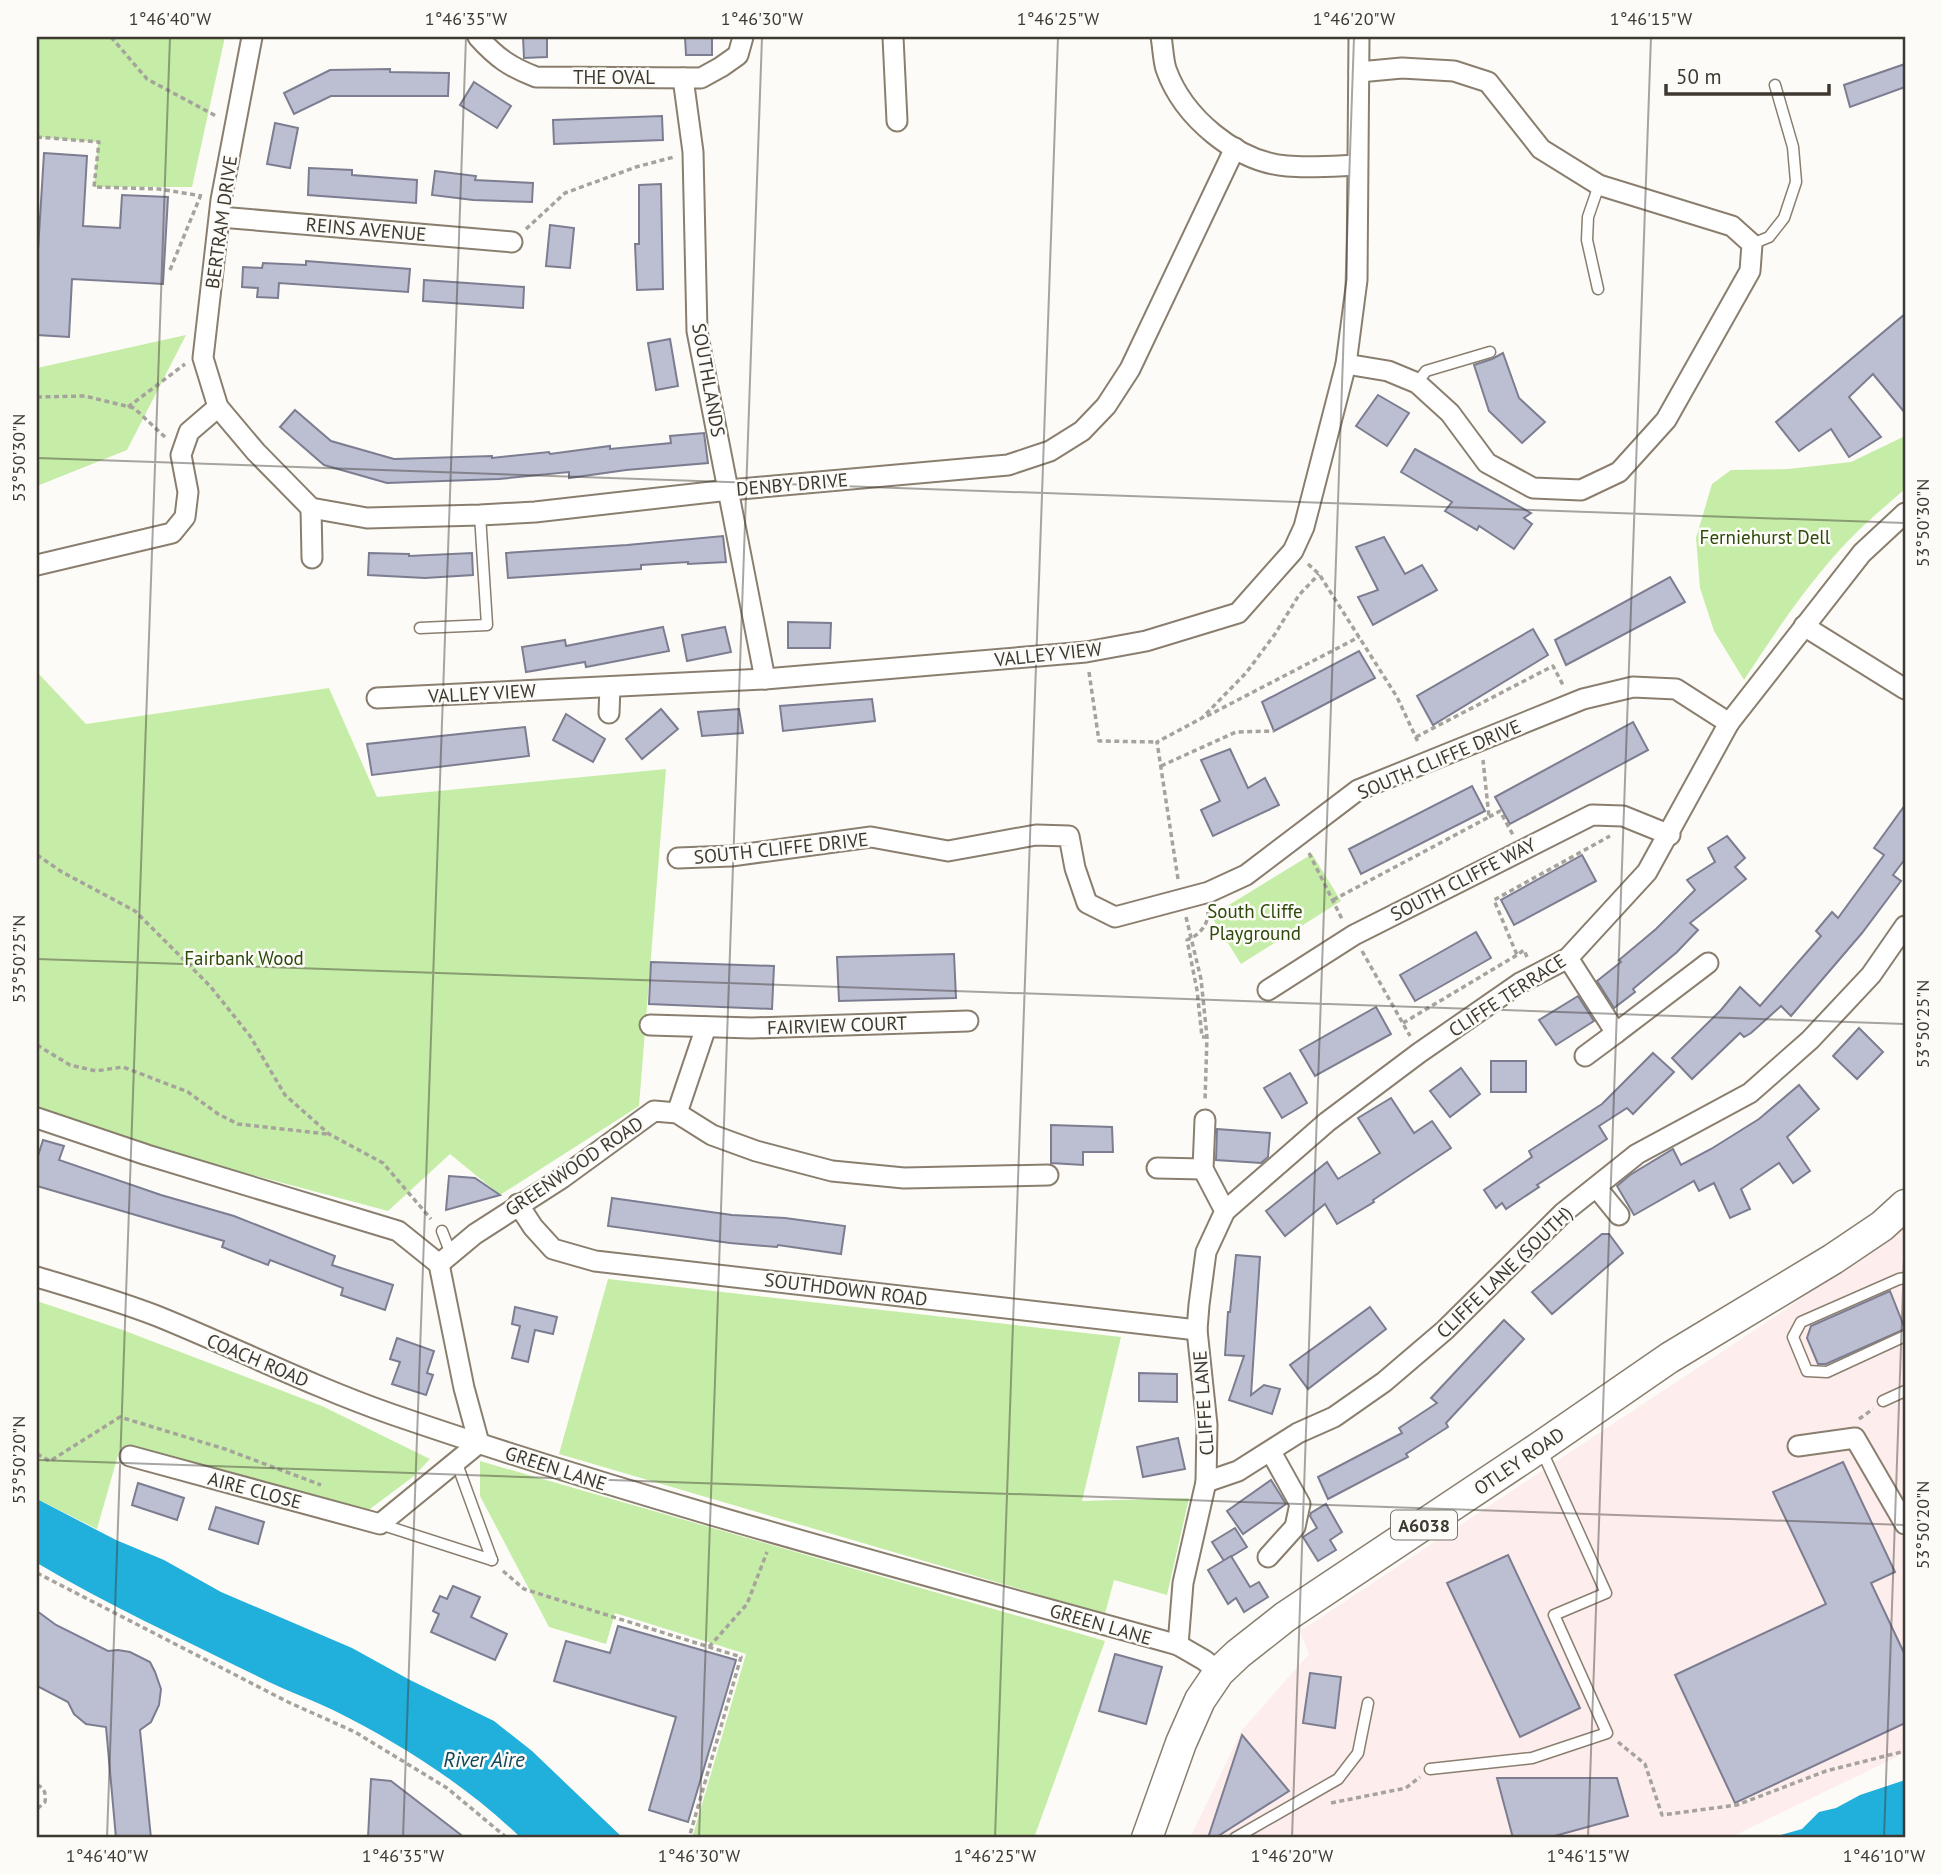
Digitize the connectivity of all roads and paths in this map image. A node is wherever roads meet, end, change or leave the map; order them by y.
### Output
1 (111, 37) edge
2 (252, 37) edge
3 (478, 37) edge
4 (743, 37) edge
5 (893, 37) edge
6 (1161, 37) edge
7 (1359, 37) edge
8 (1359, 72) junction
9 (683, 78) junction
10 (1775, 85) dead end
11 (897, 121) dead end
12 (235, 126) junction
13 (37, 137) edge
14 (1235, 148) junction
15 (692, 152) junction
16 (1357, 165) junction
17 (1599, 184) junction
18 (201, 195) junction
19 (221, 209) junction
20 (512, 242) joint
21 (1752, 244) junction
22 (170, 270) dead end
23 (1598, 289) dead end
24 (204, 349) junction
25 (1490, 352) dead end
26 (1346, 364) junction
27 (1417, 383) junction
28 (37, 397) edge
29 (128, 407) junction
30 (218, 407) junction
31 (181, 454) junction
32 (729, 489) junction
33 (311, 508) junction
34 (1905, 513) edge
35 (480, 515) junction
36 (312, 558) dead end
37 (37, 565) edge
38 (1804, 625) junction
39 (420, 628) dead end
40 (1359, 637) junction
41 (1087, 652) junction
42 (765, 679) junction
43 (610, 687) junction
44 (1905, 689) edge
45 (377, 698) dead end
46 (609, 713) dead end
47 (1202, 718) junction
48 (1531, 720) junction
49 (1729, 723) junction
50 (1274, 732) dead end
51 (1416, 737) junction
52 (1481, 740) junction
53 (1157, 742) junction
54 (1427, 762) junction
55 (1161, 766) junction
56 (1489, 817) junction
57 (1637, 821) junction
58 (1670, 835) junction
59 (1521, 849) junction
60 (1309, 853) dead end
61 (37, 855) edge
62 (678, 858) dead end
63 (1209, 892) junction
64 (1333, 900) junction
65 (1182, 901) junction
66 (1344, 922) dead end
67 (1905, 926) edge
68 (1191, 938) junction
69 (1360, 948) dead end
70 (1517, 955) junction
71 (1569, 958) junction
72 (1708, 962) dead end
73 (1536, 975) junction
74 (1268, 990) dead end
75 (968, 1021) dead end
76 (1403, 1023) junction
77 (650, 1025) dead end
78 (706, 1027) junction
79 (1616, 1033) junction
80 (37, 1045) edge
81 (1419, 1053) junction
82 (1585, 1056) dead end
83 (677, 1113) junction
84 (37, 1118) edge
85 (1205, 1119) joint
86 (329, 1134) junction
87 (1157, 1168) dead end
88 (1203, 1169) junction
89 (1048, 1175) dead end
90 (1597, 1188) junction
91 (518, 1205) junction
92 (1905, 1205) edge
93 (1225, 1211) junction
94 (1619, 1215) dead end
95 (442, 1231) joint
96 (445, 1259) junction
97 (37, 1277) edge
98 (1905, 1278) edge
99 (1197, 1329) junction
100 (1905, 1336) edge
101 (1905, 1391) edge
102 (1883, 1401) dead end
103 (479, 1443) junction
104 (1798, 1446) dead end
105 (1540, 1447) junction
106 (1271, 1452) junction
107 (130, 1456) dead end
108 (456, 1461) junction
109 (1206, 1482) junction
110 (380, 1524) junction
111 (1905, 1524) edge
112 (767, 1550) dead end
113 (1268, 1557) dead end
114 (492, 1560) junction
115 (37, 1573) edge
116 (1178, 1646) junction
117 (709, 1647) junction
118 (1219, 1672) junction
119 (1368, 1703) dead end
120 (1607, 1733) junction
121 (1905, 1751) edge
122 (1430, 1769) joint
123 (37, 1785) edge
124 (1331, 1803) dead end
125 (37, 1809) edge
126 (507, 1838) edge
127 (689, 1838) edge
128 (1147, 1838) edge
129 (1235, 1838) edge

1 - 12 path
2 - 12 street, BERTRAM DRIVE
3 - 9 street, THE OVAL
4 - 9 street, THE OVAL
5 - 11 street
6 - 14 street
7 - 8 street, VALLEY VIEW
8 - 16 street, VALLEY VIEW
8 - 17 street
9 - 15 street, SOUTHLANDS
10 - 21 lane
12 - 19 street, BERTRAM DRIVE
13 - 18 path
14 - 16 street
14 - 32 street, DENBY DRIVE
15 - 20 path
15 - 32 street, SOUTHLANDS
16 - 26 street, VALLEY VIEW
17 - 21 street
17 - 23 lane
18 - 19 path
18 - 22 path
19 - 20 street, REINS AVENUE
19 - 24 street, BERTRAM DRIVE
21 - 27 street
24 - 29 path
24 - 30 street, BERTRAM DRIVE
25 - 27 lane
26 - 27 street
26 - 41 street, VALLEY VIEW
28 - 29 path
29 - 31 path
30 - 31 street
30 - 33 street
31 - 37 street
32 - 35 street, DENBY DRIVE
32 - 42 street, SOUTHLANDS
33 - 35 street, DENBY DRIVE
33 - 36 street
34 - 38 street, CLIFFE TERRACE
35 - 39 lane
38 - 44 street
38 - 49 street, CLIFFE TERRACE
40 - 47 path
40 - 47 path
40 - 51 path
41 - 42 street, VALLEY VIEW
41 - 53 path
42 - 43 street, VALLEY VIEW
43 - 45 street, VALLEY VIEW
43 - 46 street
47 - 53 path
48 - 49 street, SOUTH CLIFFE DRIVE
48 - 51 path
48 - 52 street, SOUTH CLIFFE DRIVE
49 - 58 street, CLIFFE TERRACE
50 - 55 path
51 - 54 path
52 - 54 street, SOUTH CLIFFE DRIVE
52 - 56 path
53 - 55 path
54 - 63 street, SOUTH CLIFFE DRIVE
55 - 65 path
56 - 59 path
56 - 64 path
57 - 58 street, SOUTH CLIFFE WAY
57 - 59 street, SOUTH CLIFFE WAY
57 - 70 path
58 - 71 street, CLIFFE TERRACE
59 - 74 street, SOUTH CLIFFE WAY
60 - 64 path
61 - 86 path
62 - 65 street, SOUTH CLIFFE DRIVE
63 - 65 street, SOUTH CLIFFE DRIVE
63 - 68 path
64 - 66 path
65 - 68 path
67 - 90 street, CLIFFE LANE (SOUTH)
68 - 85 path
69 - 76 path
70 - 73 path
70 - 76 path
71 - 73 street, CLIFFE TERRACE
71 - 79 street
72 - 79 street
73 - 81 street, CLIFFE TERRACE
75 - 78 street, FAIRVIEW COURT
76 - 81 path
77 - 78 street, FAIRVIEW COURT
78 - 83 street
79 - 82 street
80 - 86 path
81 - 93 street, CLIFFE TERRACE
83 - 89 street
83 - 91 street, GREENWOOD ROAD
84 - 96 street
85 - 88 street
86 - 95 path
87 - 88 street
88 - 93 street
90 - 94 street
90 - 106 street, CLIFFE LANE (SOUTH)
91 - 96 street, GREENWOOD ROAD
91 - 99 street, SOUTHDOWN ROAD
92 - 105 main road, OTLEY ROAD / A6038
93 - 99 street, CLIFFE LANE
95 - 96 lane
96 - 103 street, GREEN LANE
97 - 103 street, COACH ROAD
98 - 100 lane
99 - 109 street, CLIFFE LANE
101 - 102 lane
103 - 108 street
103 - 116 street, GREEN LANE
104 - 111 street
105 - 118 main road, OTLEY ROAD / A6038
105 - 120 lane
106 - 109 street, CLIFFE LANE (SOUTH)
106 - 113 street
107 - 110 street, AIRE CLOSE
108 - 110 street
108 - 114 lane
109 - 116 street, CLIFFE LANE
110 - 114 lane
112 - 117 path
114 - 117 path
115 - 126 path
116 - 118 street, GREEN LANE
117 - 127 path
118 - 128 main road, OTLEY ROAD / A6038
119 - 129 lane
120 - 121 path
120 - 122 lane
122 - 124 path
123 - 125 path

